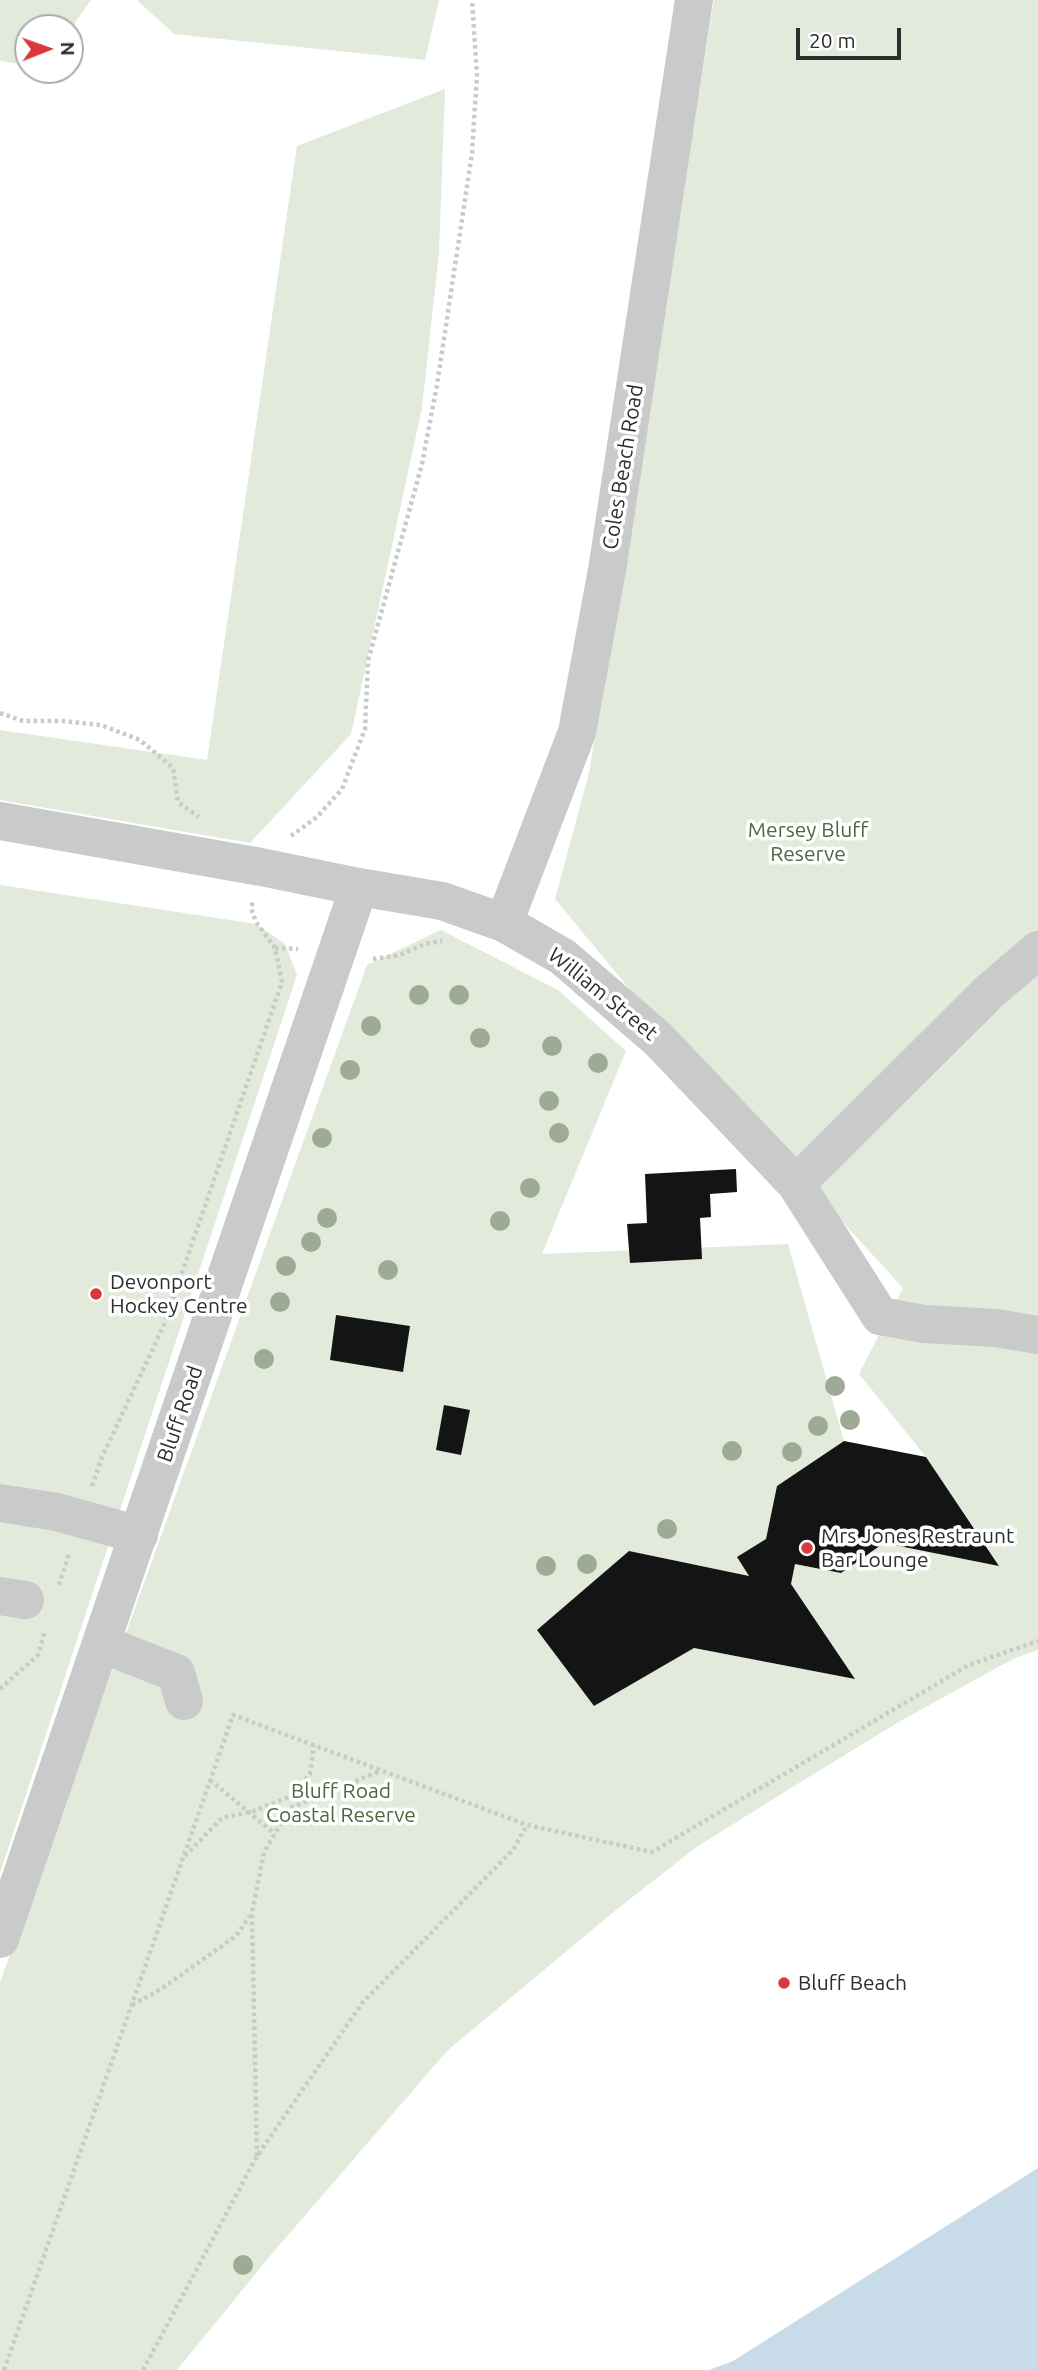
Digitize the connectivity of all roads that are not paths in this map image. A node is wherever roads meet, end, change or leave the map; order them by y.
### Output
1 (694, 0) edge
2 (0, 821) edge
3 (359, 887) junction
4 (504, 923) junction
5 (1038, 950) edge
6 (796, 1184) junction
7 (1038, 1335) edge
8 (0, 1503) edge
9 (139, 1535) junction
10 (102, 1644) junction
11 (184, 1701) dead end
12 (0, 1940) edge

1 - 4 street, Coles Beach Road
2 - 3 street, William Street
3 - 4 street, William Street
3 - 9 street, Bluff Road
4 - 6 street, William Street
5 - 6 street
6 - 7 street, William Street
8 - 9 street
9 - 10 street, Bluff Road
10 - 11 street
10 - 12 street, Bluff Road

